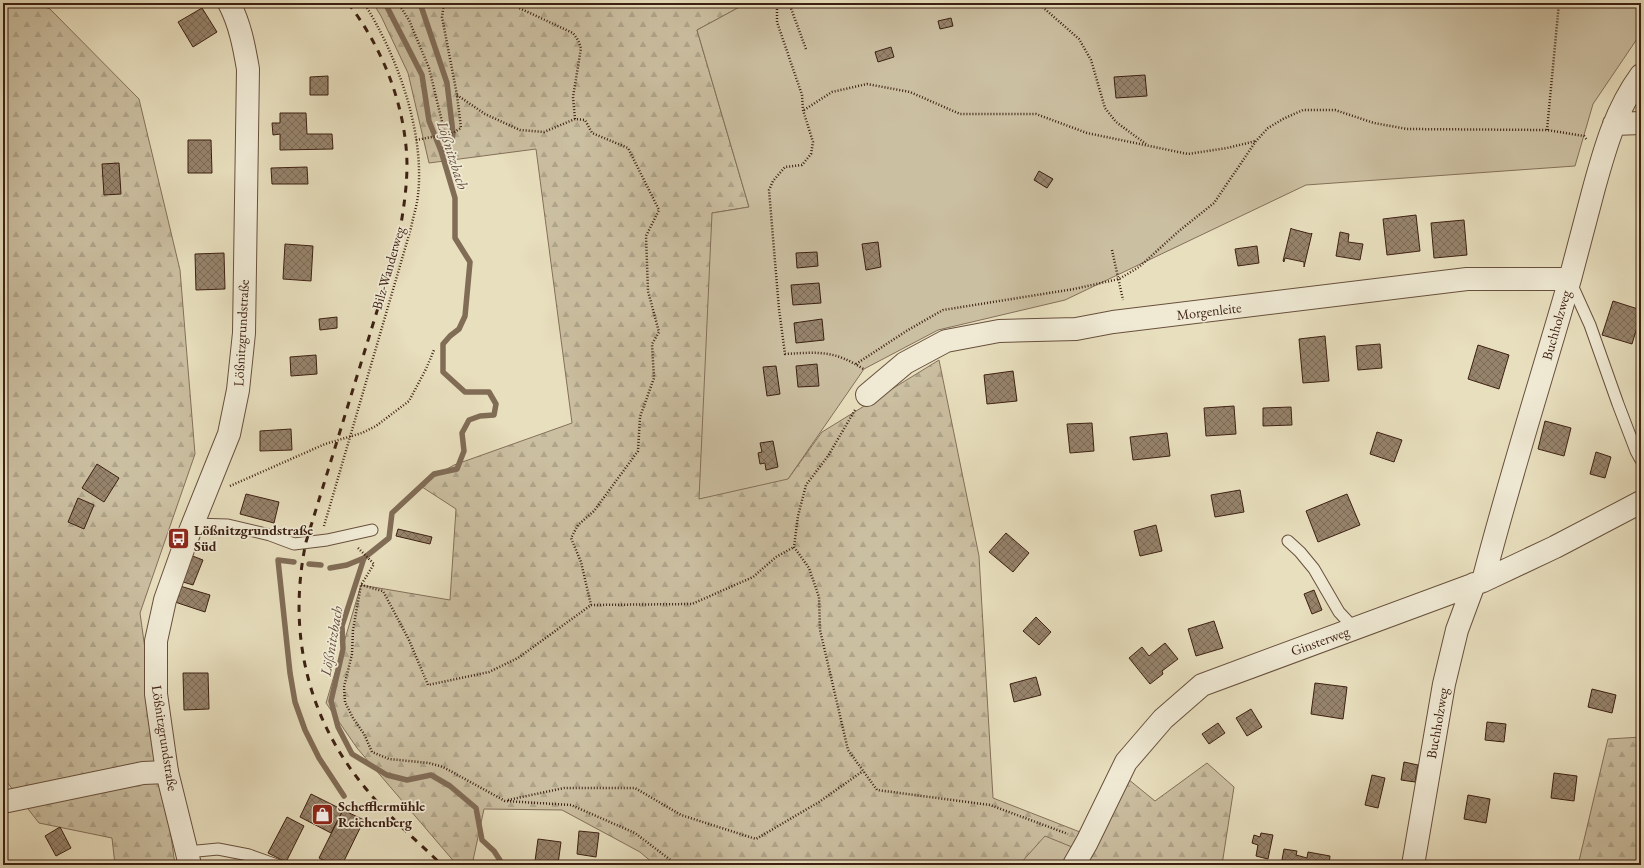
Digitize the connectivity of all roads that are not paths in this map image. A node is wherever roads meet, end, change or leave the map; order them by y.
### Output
1 (229, 3) edge
2 (1641, 75) edge
3 (1641, 123) edge
4 (1614, 124) junction
5 (1570, 279) junction
6 (867, 395) road end
7 (1641, 460) edge
8 (1641, 502) edge
9 (192, 524) junction
10 (372, 530) dead end
11 (1288, 540) dead end
12 (1479, 583) junction
13 (1354, 628) junction
14 (167, 772) junction
15 (3, 801) edge
16 (189, 859) edge
17 (277, 865) edge
18 (1074, 865) edge
19 (1413, 865) edge

1 - 9 street, Lößnitzgrundstraße
2 - 4 street, Buchholzweg
3 - 4 street
4 - 5 street, Buchholzweg
5 - 6 street, Morgenleite
5 - 7 lane
5 - 12 street, Buchholzweg
8 - 12 street, Ginsterweg
9 - 10 lane
9 - 14 street, Lößnitzgrundstraße
11 - 13 lane
12 - 13 street, Ginsterweg
12 - 19 street, Buchholzweg
13 - 18 street, Ginsterweg
14 - 15 street
14 - 16 street, Lößnitzgrundstraße
16 - 17 lane

